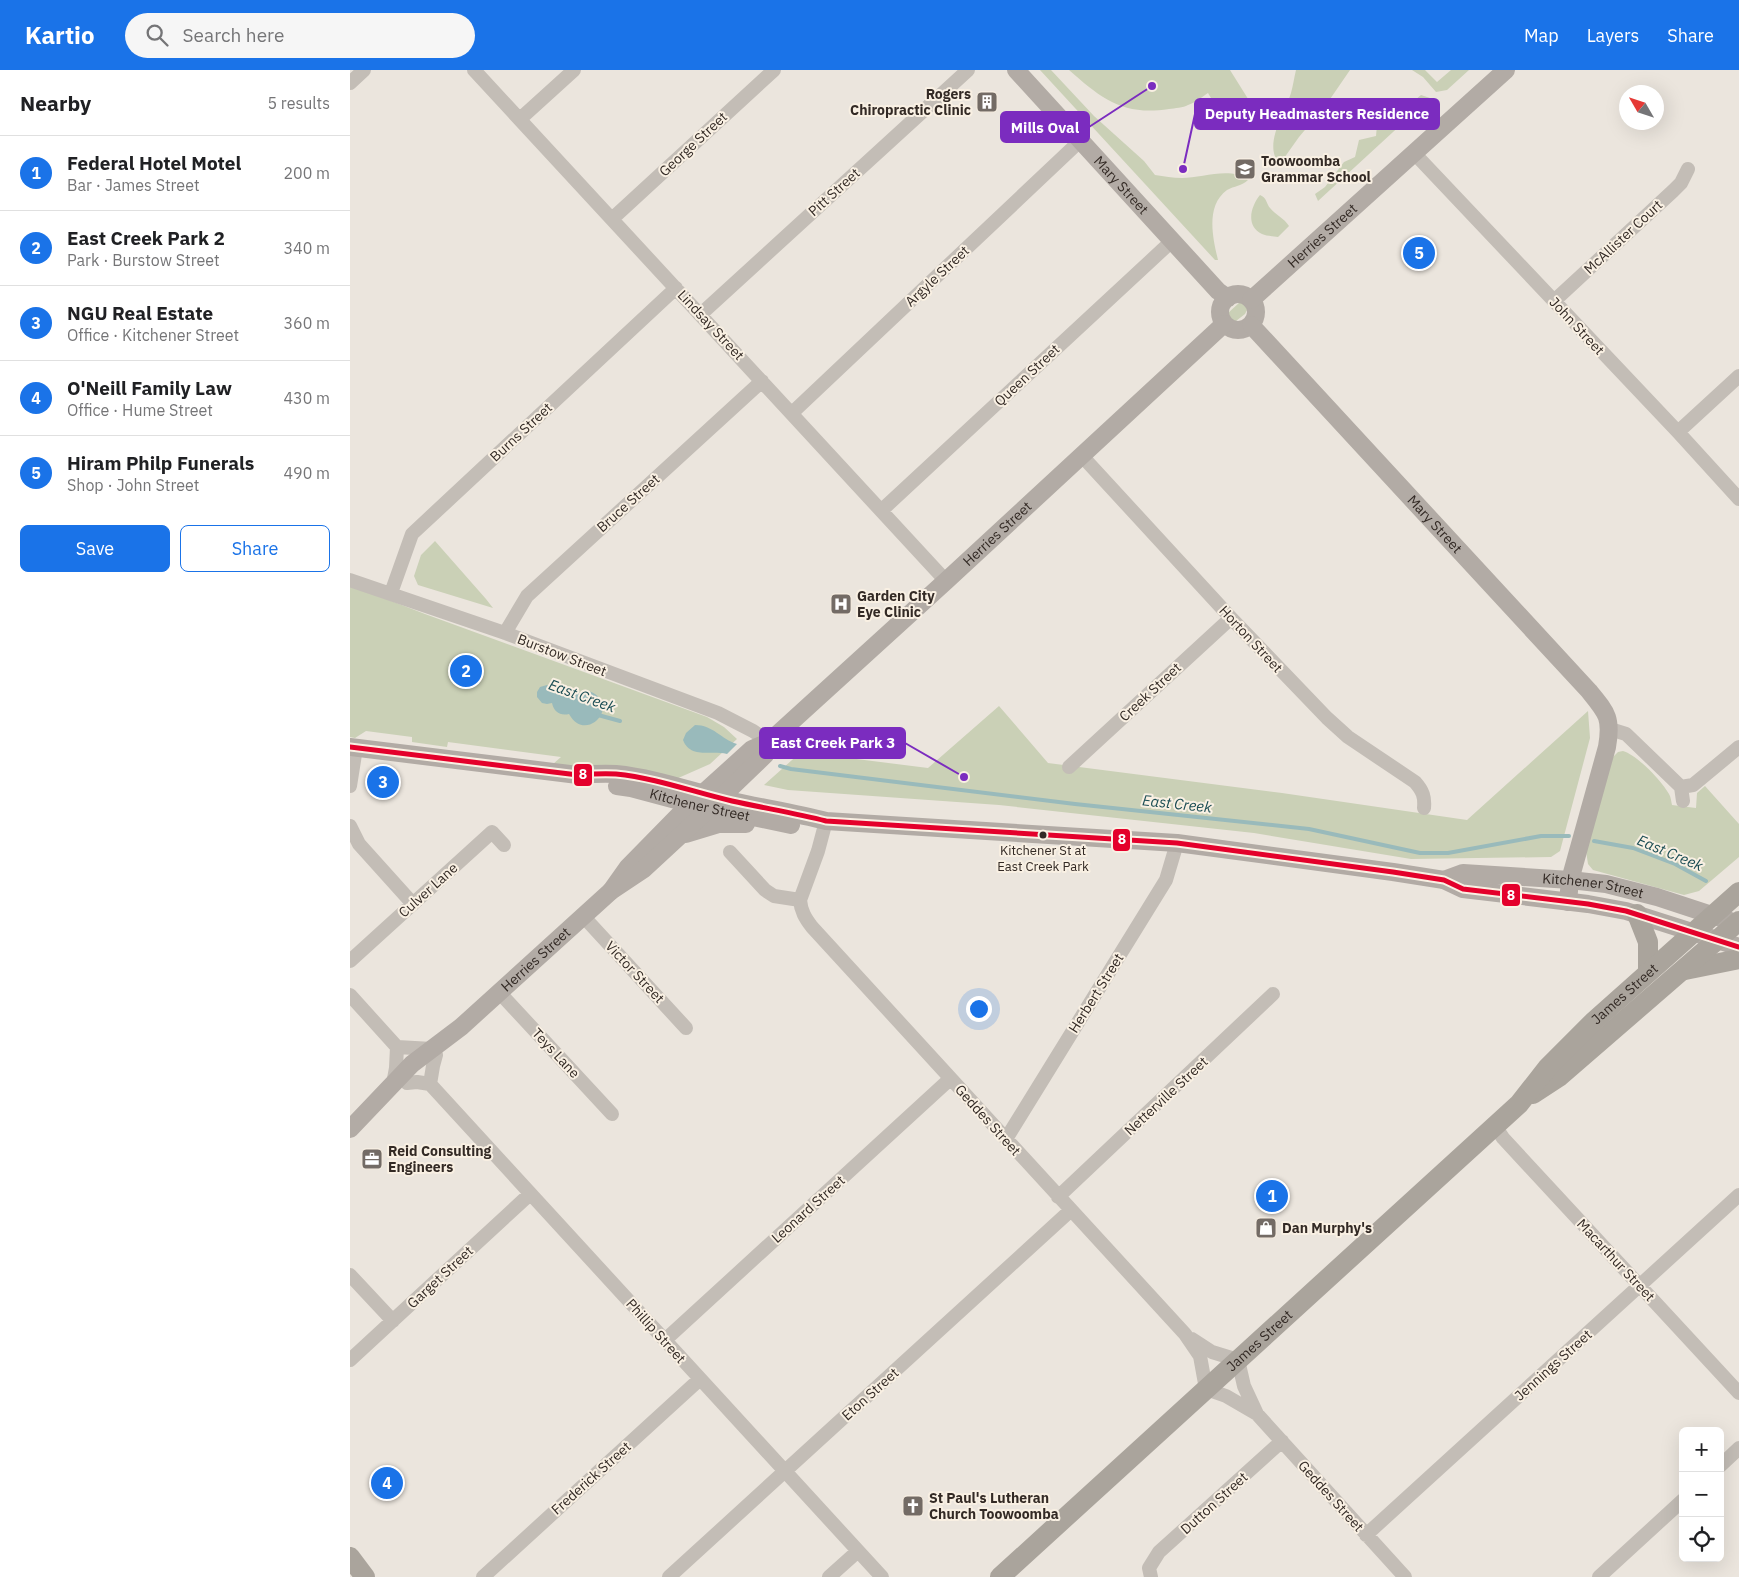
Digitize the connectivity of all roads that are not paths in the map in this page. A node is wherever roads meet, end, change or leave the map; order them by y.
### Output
1 (364, 70) edge
2 (574, 70) edge
3 (774, 70) edge
4 (968, 70) edge
5 (1016, 70) edge
6 (1506, 70) edge
7 (477, 71) edge
8 (350, 83) edge
9 (520, 119) junction
10 (1081, 140) junction
11 (1414, 153) junction
12 (1688, 169) dead end
13 (612, 219) junction
14 (1173, 240) junction
15 (676, 288) junction
16 (1228, 298) junction
17 (1251, 300) junction
18 (1554, 301) junction
19 (701, 314) junction
20 (1224, 324) junction
21 (1251, 325) junction
22 (1739, 376) edge
23 (762, 381) junction
24 (792, 413) junction
25 (1678, 432) junction
26 (1082, 456) junction
27 (1739, 499) edge
28 (882, 510) junction
29 (350, 580) edge
30 (946, 581) junction
31 (391, 593) junction
32 (1231, 618) junction
33 (504, 633) junction
34 (1610, 729) junction
35 (769, 742) junction
36 (353, 747) edge
37 (1739, 747) edge
38 (1068, 767) dead end
39 (350, 786) edge
40 (1681, 787) junction
41 (706, 801) junction
42 (1683, 802) dead end
43 (1424, 808) dead end
44 (826, 821) junction
45 (794, 825) junction
46 (350, 826) edge
47 (672, 843) junction
48 (1177, 843) junction
49 (504, 845) dead end
50 (730, 852) dead end
51 (1444, 880) junction
52 (1570, 880) junction
53 (611, 891) junction
54 (1739, 892) edge
55 (800, 900) junction
56 (1568, 902) junction
57 (413, 904) junction
58 (1637, 914) junction
59 (1713, 915) junction
60 (583, 916) junction
61 (1738, 923) edge
62 (1693, 932) junction
63 (1718, 940) junction
64 (1739, 947) edge
65 (1739, 959) edge
66 (350, 961) edge
67 (1683, 970) junction
68 (1648, 972) junction
69 (499, 992) junction
70 (350, 994) edge
71 (1273, 994) dead end
72 (686, 1028) dead end
73 (397, 1047) junction
74 (434, 1052) junction
75 (950, 1078) junction
76 (400, 1084) junction
77 (430, 1084) junction
78 (1519, 1104) junction
79 (612, 1114) dead end
80 (1495, 1126) junction
81 (352, 1127) edge
82 (1006, 1139) junction
83 (530, 1194) junction
84 (1739, 1195) edge
85 (1058, 1197) junction
86 (1070, 1210) junction
87 (350, 1275) edge
88 (1640, 1286) junction
89 (393, 1321) junction
90 (1185, 1334) junction
91 (664, 1340) junction
92 (350, 1360) edge
93 (1238, 1360) junction
94 (700, 1379) junction
95 (1206, 1389) junction
96 (1739, 1393) edge
97 (1257, 1414) junction
98 (1282, 1441) junction
99 (1739, 1448) edge
100 (1724, 1462) edge
101 (785, 1472) junction
102 (1679, 1504) edge
103 (1366, 1535) junction
104 (858, 1551) junction
105 (350, 1557) edge
106 (1150, 1573) edge
107 (366, 1577) edge
108 (483, 1577) edge
109 (669, 1577) edge
110 (830, 1577) edge
111 (882, 1577) edge
112 (1000, 1577) edge
113 (1405, 1577) edge
114 (1599, 1577) edge

1 - 8 street
2 - 9 street
3 - 13 street, George Street
4 - 19 street, Pitt Street
5 - 10 main road, Mary Street
6 - 11 main road, Herries Street
7 - 9 street, Lindsay Street
9 - 13 street, Lindsay Street
10 - 14 main road, Mary Street
10 - 24 street, Argyle Street
11 - 17 main road, Herries Street
11 - 18 street, John Street
12 - 18 street, McAllister Court
13 - 15 street, Lindsay Street
14 - 16 main road, Mary Street
14 - 28 street, Queen Street
15 - 19 street, Lindsay Street
15 - 31 street, Burns Street
16 - 17 main road
16 - 20 main road
17 - 21 main road
18 - 25 street, John Street
19 - 23 street, Lindsay Street
20 - 21 main road
20 - 26 main road, Herries Street
21 - 34 main road, Mary Street
22 - 25 street
23 - 24 street, Lindsay Street
23 - 33 street, Bruce Street
24 - 28 street, Lindsay Street
25 - 27 street, John Street
26 - 30 main road, Herries Street
26 - 32 street, Horton Street
28 - 30 street, Lindsay Street
29 - 31 street, Burstow Street
30 - 35 main road, Herries Street
31 - 33 street, Burstow Street
32 - 38 street, Creek Street
32 - 43 street, Horton Street
33 - 35 street, Burstow Street
34 - 40 street
34 - 52 main road
35 - 41 main road, Herries Street
36 - 39 street
36 - 41 main road, Kitchener Street
37 - 40 street
40 - 42 street
41 - 44 main road, Kitchener Street
41 - 45 main road, Kitchener Street
41 - 47 main road, Herries Street
41 - 53 main road, Herries Street
44 - 45 main road
44 - 48 main road, Kitchener Street
44 - 55 street
45 - 47 main road
46 - 57 street
47 - 53 main road, Herries Street
48 - 51 main road, Kitchener Street
48 - 82 street, Herbert Street
49 - 57 street, Culver Lane
50 - 55 street
51 - 52 main road, Kitchener Street
51 - 56 main road, Kitchener Street
52 - 56 main road
52 - 59 main road, Kitchener Street
53 - 60 main road, Herries Street
54 - 59 highway, James Street
55 - 75 street, Geddes Street
56 - 58 main road, Kitchener Street
57 - 66 street, Culver Lane
58 - 62 main road, Kitchener Street
58 - 68 highway
59 - 61 main road, Kitchener Street
59 - 62 highway, James Street
60 - 69 main road, Herries Street
60 - 72 street, Victor Street
61 - 63 highway, James Street
62 - 63 main road, Kitchener Street
62 - 68 highway, James Street
63 - 64 main road, Kitchener Street
63 - 67 highway, James Street
65 - 67 highway
67 - 78 highway, James Street
68 - 78 highway, James Street
69 - 74 main road, Herries Street
69 - 79 street, Teys Lane
70 - 73 street
71 - 85 street, Netterville Street
73 - 74 street
73 - 76 street
74 - 76 main road, Herries Street
74 - 77 street
75 - 82 street, Geddes Street
75 - 91 street, Leonard Street
76 - 77 street
76 - 81 main road, Herries Street
77 - 83 street, Phillip Street
78 - 80 highway, James Street
80 - 88 street, Macarthur Street
80 - 93 highway, James Street
82 - 85 street, Geddes Street
83 - 89 street, Garget Street
83 - 91 street, Phillip Street
84 - 88 street, Jennings Street
85 - 86 street, Geddes Street
86 - 90 street, Geddes Street
86 - 101 street, Eton Street
87 - 89 street
88 - 96 street, Macarthur Street
88 - 103 street, Jennings Street
89 - 92 street, Garget Street
90 - 93 street, Geddes Street
90 - 95 street, Geddes Street
91 - 94 street, Phillip Street
93 - 95 highway, James Street
93 - 97 street, Geddes Street
94 - 101 street, Phillip Street
94 - 108 street, Frederick Street
95 - 97 street, Geddes Street
95 - 112 highway, James Street
97 - 98 street, Geddes Street
98 - 103 street, Geddes Street
98 - 106 street, Dutton Street
99 - 100 street
101 - 104 street, Phillip Street
101 - 109 street, Eton Street
102 - 114 street
103 - 113 street, Geddes Street
104 - 110 street
104 - 111 street, Phillip Street
105 - 107 highway

